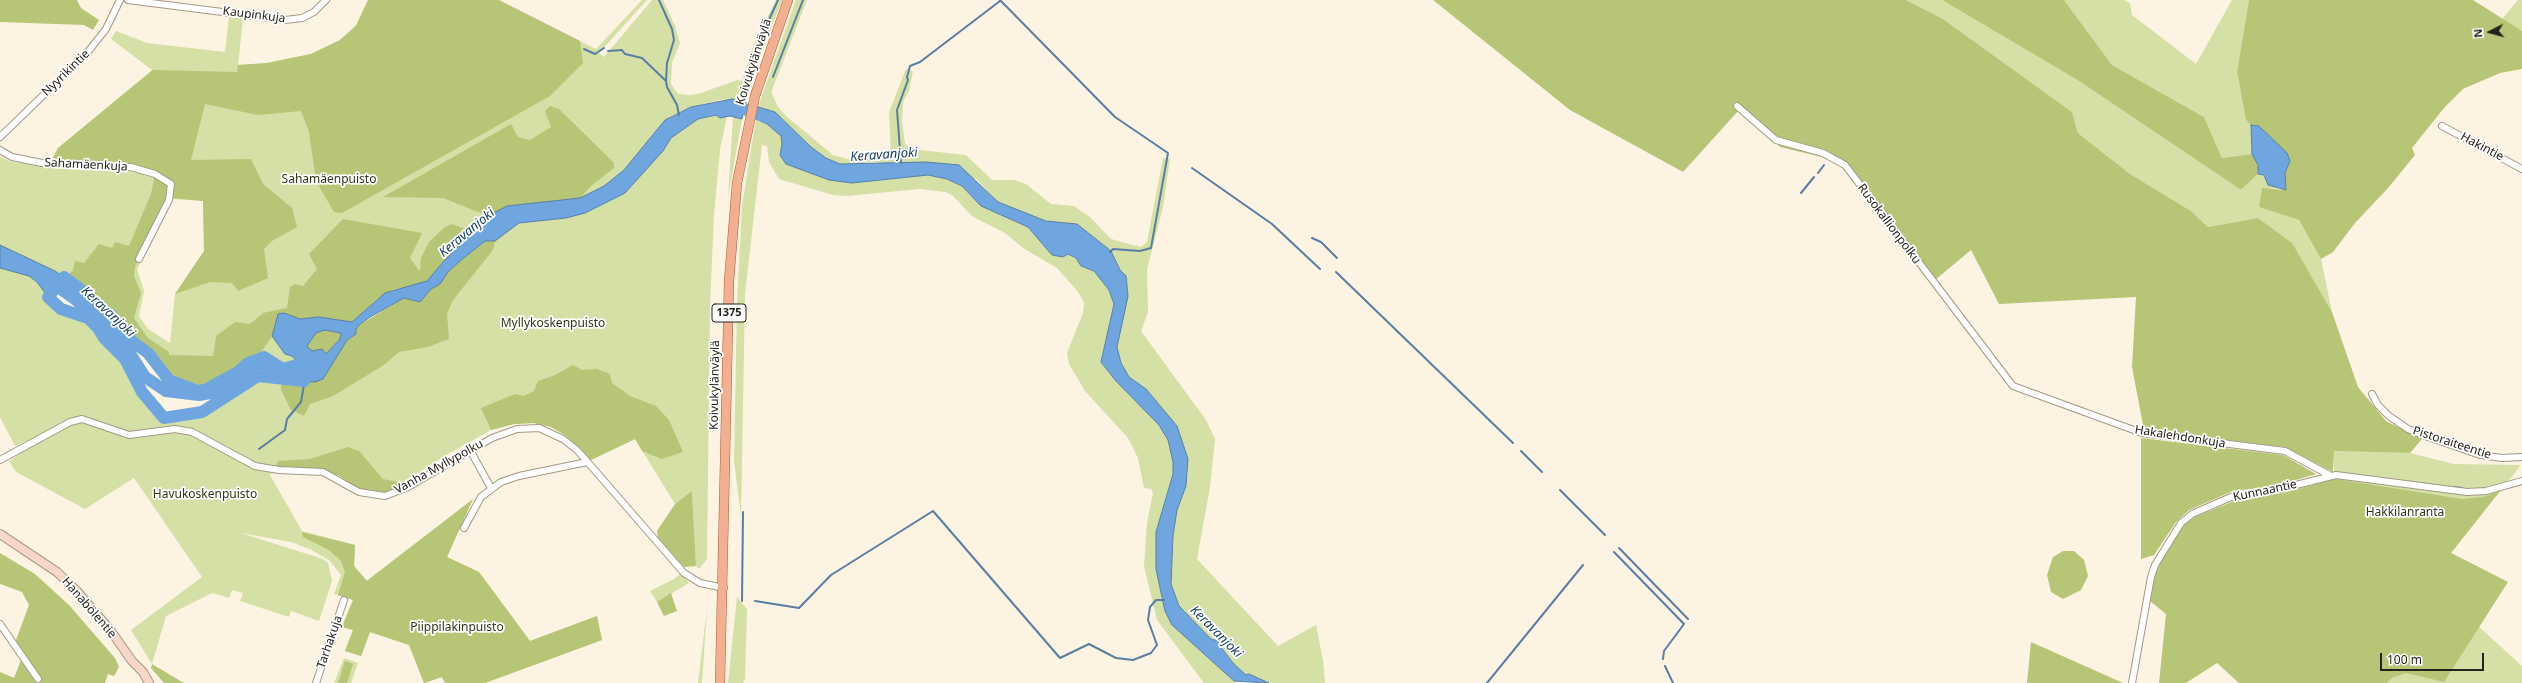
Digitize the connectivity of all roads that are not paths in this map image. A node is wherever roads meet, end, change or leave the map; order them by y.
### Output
1 (120, 0) edge
2 (128, 0) edge
3 (326, 0) edge
4 (788, 0) edge
5 (1738, 106) dead end
6 (2442, 126) dead end
7 (0, 137) edge
8 (0, 150) edge
9 (2522, 169) edge
10 (139, 259) dead end
11 (2009, 383) joint
12 (2372, 394) dead end
13 (470, 450) junction
14 (2522, 457) edge
15 (0, 460) edge
16 (587, 462) junction
17 (2331, 476) junction
18 (2522, 481) edge
19 (491, 488) junction
20 (464, 528) dead end
21 (0, 534) edge
22 (724, 588) junction
23 (344, 600) dead end
24 (0, 624) edge
25 (38, 678) dead end
26 (148, 683) edge
27 (316, 683) edge
28 (720, 683) edge
29 (2132, 683) edge

1 - 7 street, Nyyrikintie
2 - 3 street, Kaupinkuja
4 - 22 main road, Koivukylänväylä / 1375
5 - 11 street, Rusokallionpolku
6 - 9 street, Hakintie
8 - 10 street, Sahamäenkuja
11 - 17 street, Hakalehdonkuja
12 - 14 street, Pistoraiteentie
13 - 15 street, Vanha Myllypolku
13 - 16 street, Vanha Myllypolku
13 - 19 street
16 - 19 street
16 - 22 street, Vanha Myllypolku
17 - 18 street, Kunnaantie
17 - 29 street, Kunnaantie
19 - 20 street
21 - 26 main road, Hanabölentie
22 - 28 main road, Koivukylänväylä / 1375
23 - 27 street, Tarhakuja
24 - 25 street

